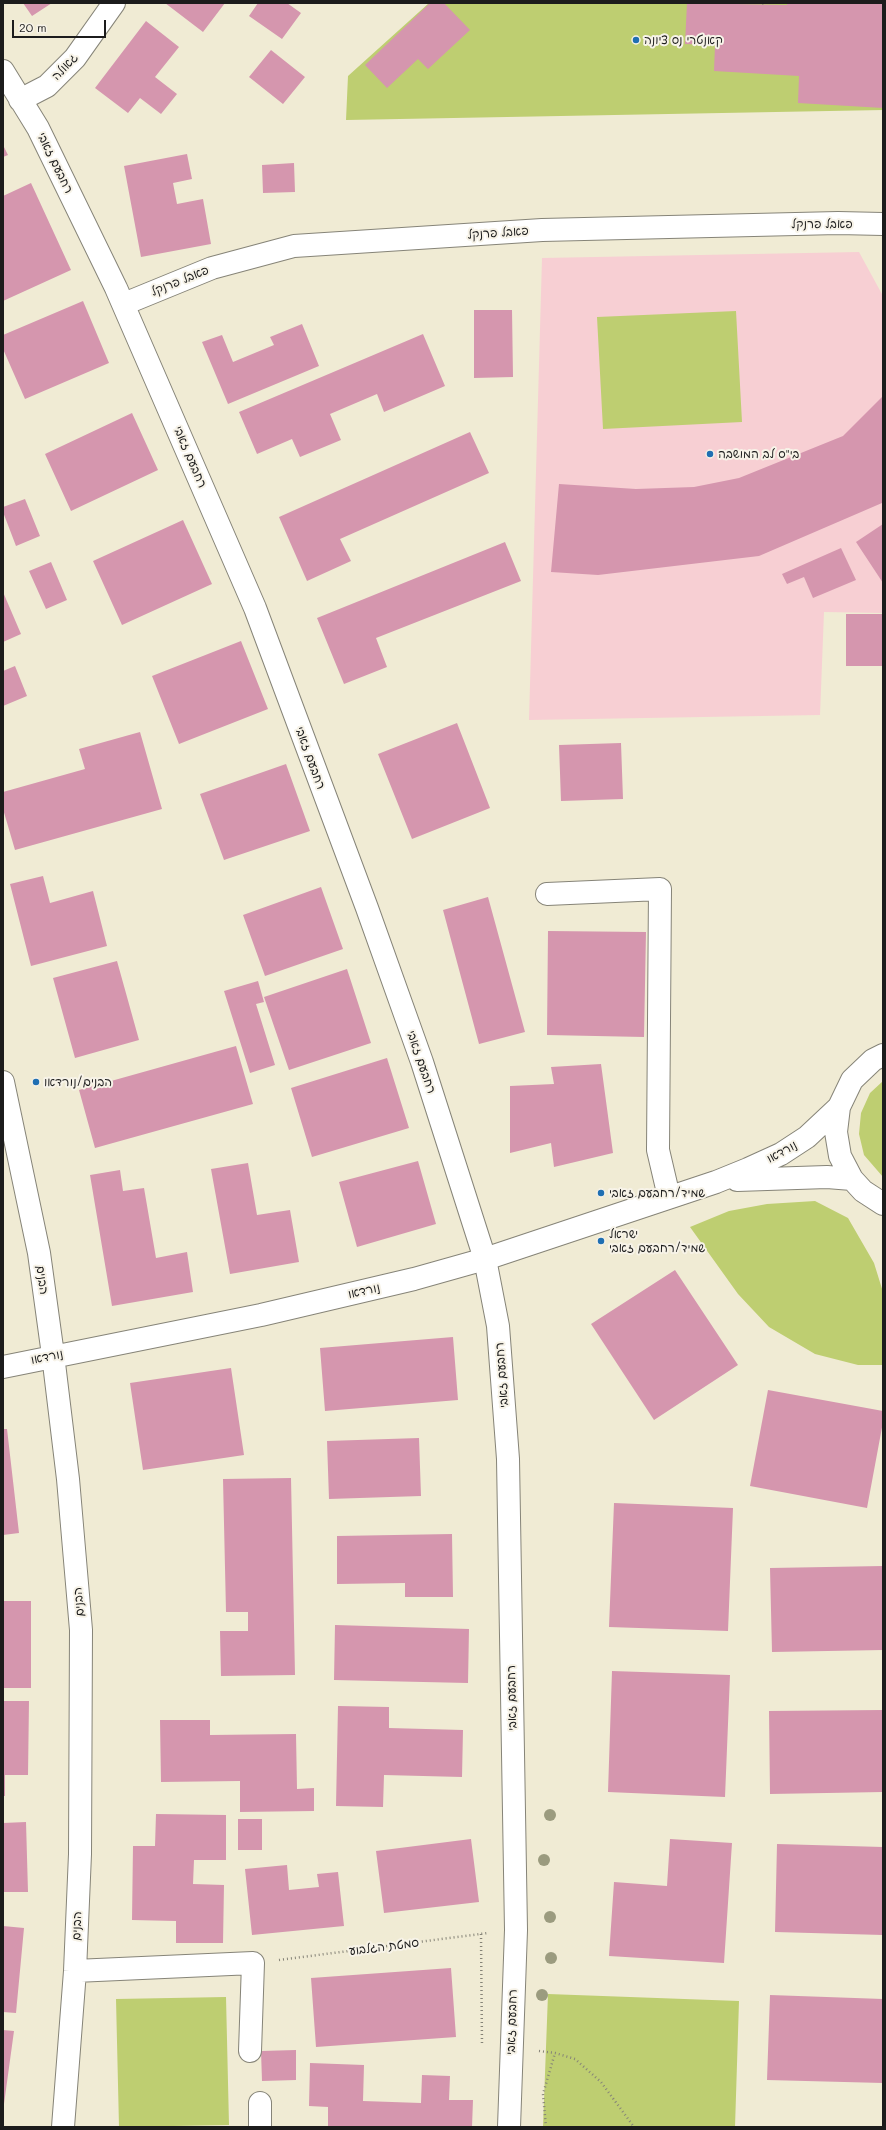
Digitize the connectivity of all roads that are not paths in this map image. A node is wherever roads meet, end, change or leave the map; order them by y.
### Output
1 (114, 3) edge
2 (3, 71) edge
3 (20, 100) junction
4 (880, 229) edge
5 (124, 304) junction
6 (546, 894) dead end
7 (883, 1055) edge
8 (3, 1082) edge
9 (839, 1107) junction
10 (852, 1179) junction
11 (716, 1182) junction
12 (669, 1196) junction
13 (881, 1205) edge
14 (485, 1259) junction
15 (53, 1355) junction
16 (3, 1367) edge
17 (75, 1971) junction
18 (250, 2051) dead end
19 (260, 2103) dead end
20 (63, 2127) edge
21 (260, 2127) edge
22 (509, 2127) edge

1 - 3 street, גאולה
2 - 3 street, רחבעם זאבי
3 - 5 street, רחבעם זאבי
4 - 5 street, פאבל פרנקל
5 - 14 street, רחבעם זאבי
6 - 12 street
7 - 9 street
8 - 15 street, הבנים
9 - 10 street
9 - 11 street, נורדאו
10 - 11 street, נורדאו
10 - 13 street
11 - 12 street, נורדאו
12 - 14 street, נורדאו
14 - 15 street, נורדאו
14 - 22 street, רחבעם זאבי
15 - 16 street, נורדאו
15 - 17 street, הבנים
17 - 18 street
17 - 20 street, הבנים
19 - 21 street

